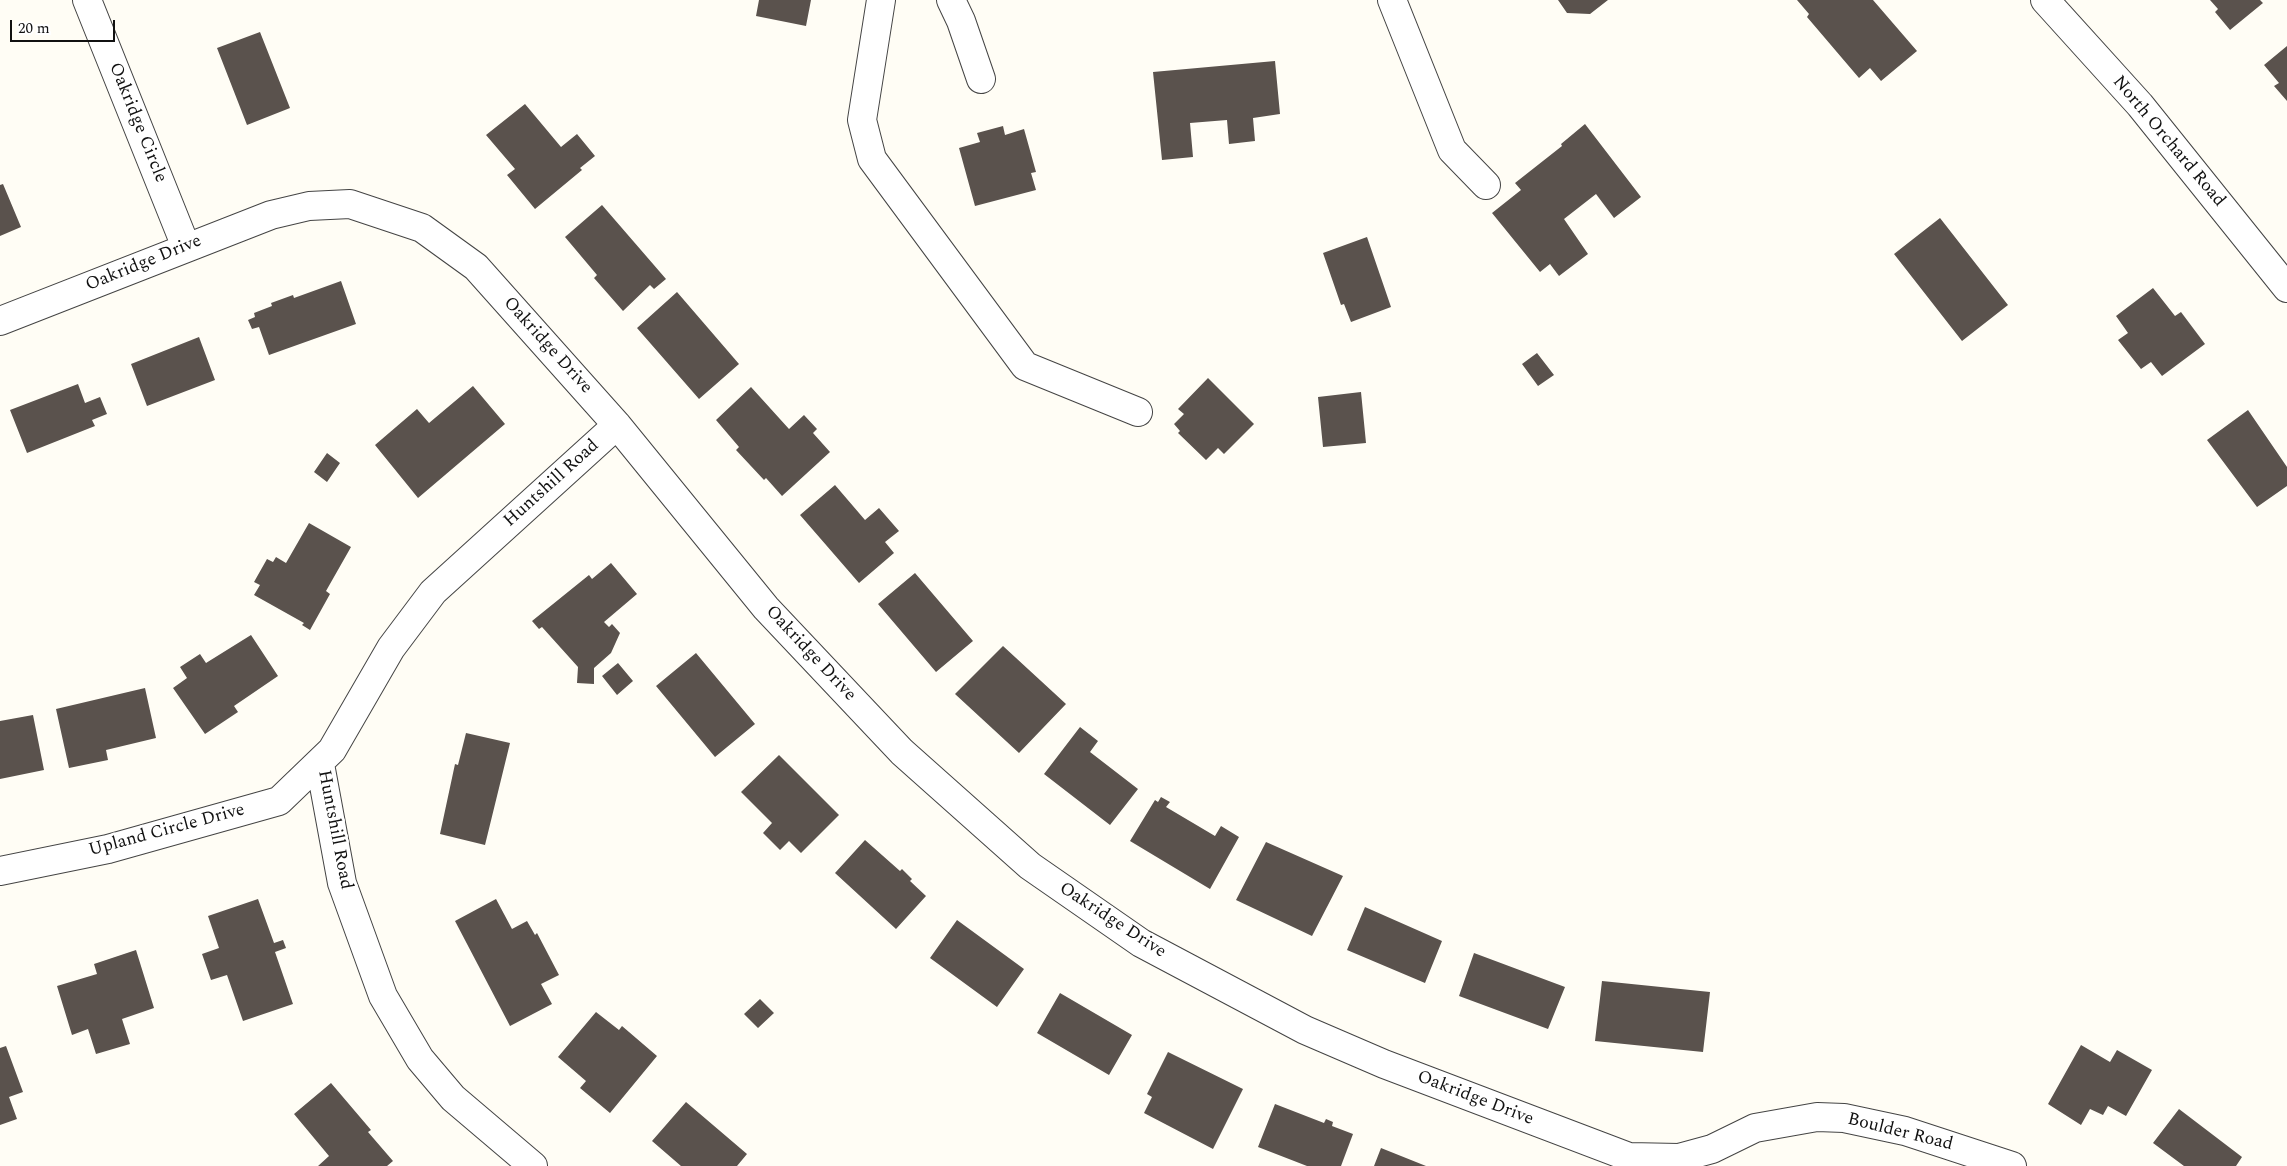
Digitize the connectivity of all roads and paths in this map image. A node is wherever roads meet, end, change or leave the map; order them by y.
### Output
1 (88, 0) edge
2 (880, 0) edge
3 (951, 0) edge
4 (1392, 0) edge
5 (2046, 0) edge
6 (981, 79) dead end
7 (1486, 185) dead end
8 (186, 247) junction
9 (2287, 288) edge
10 (0, 321) edge
11 (1138, 412) dead end
12 (617, 425) junction
13 (320, 764) junction
14 (0, 871) edge
15 (1678, 1162) edge
16 (533, 1166) edge
17 (2012, 1166) edge

1 - 8 street, Oakridge Circle
2 - 11 street
3 - 6 street
4 - 7 street
5 - 9 street, North Orchard Road
8 - 10 street, Oakridge Drive
8 - 12 street, Oakridge Drive
12 - 13 street, Huntshill Road
12 - 15 street, Oakridge Drive
13 - 14 street, Upland Circle Drive
13 - 16 street, Huntshill Road
15 - 17 street, Boulder Road

